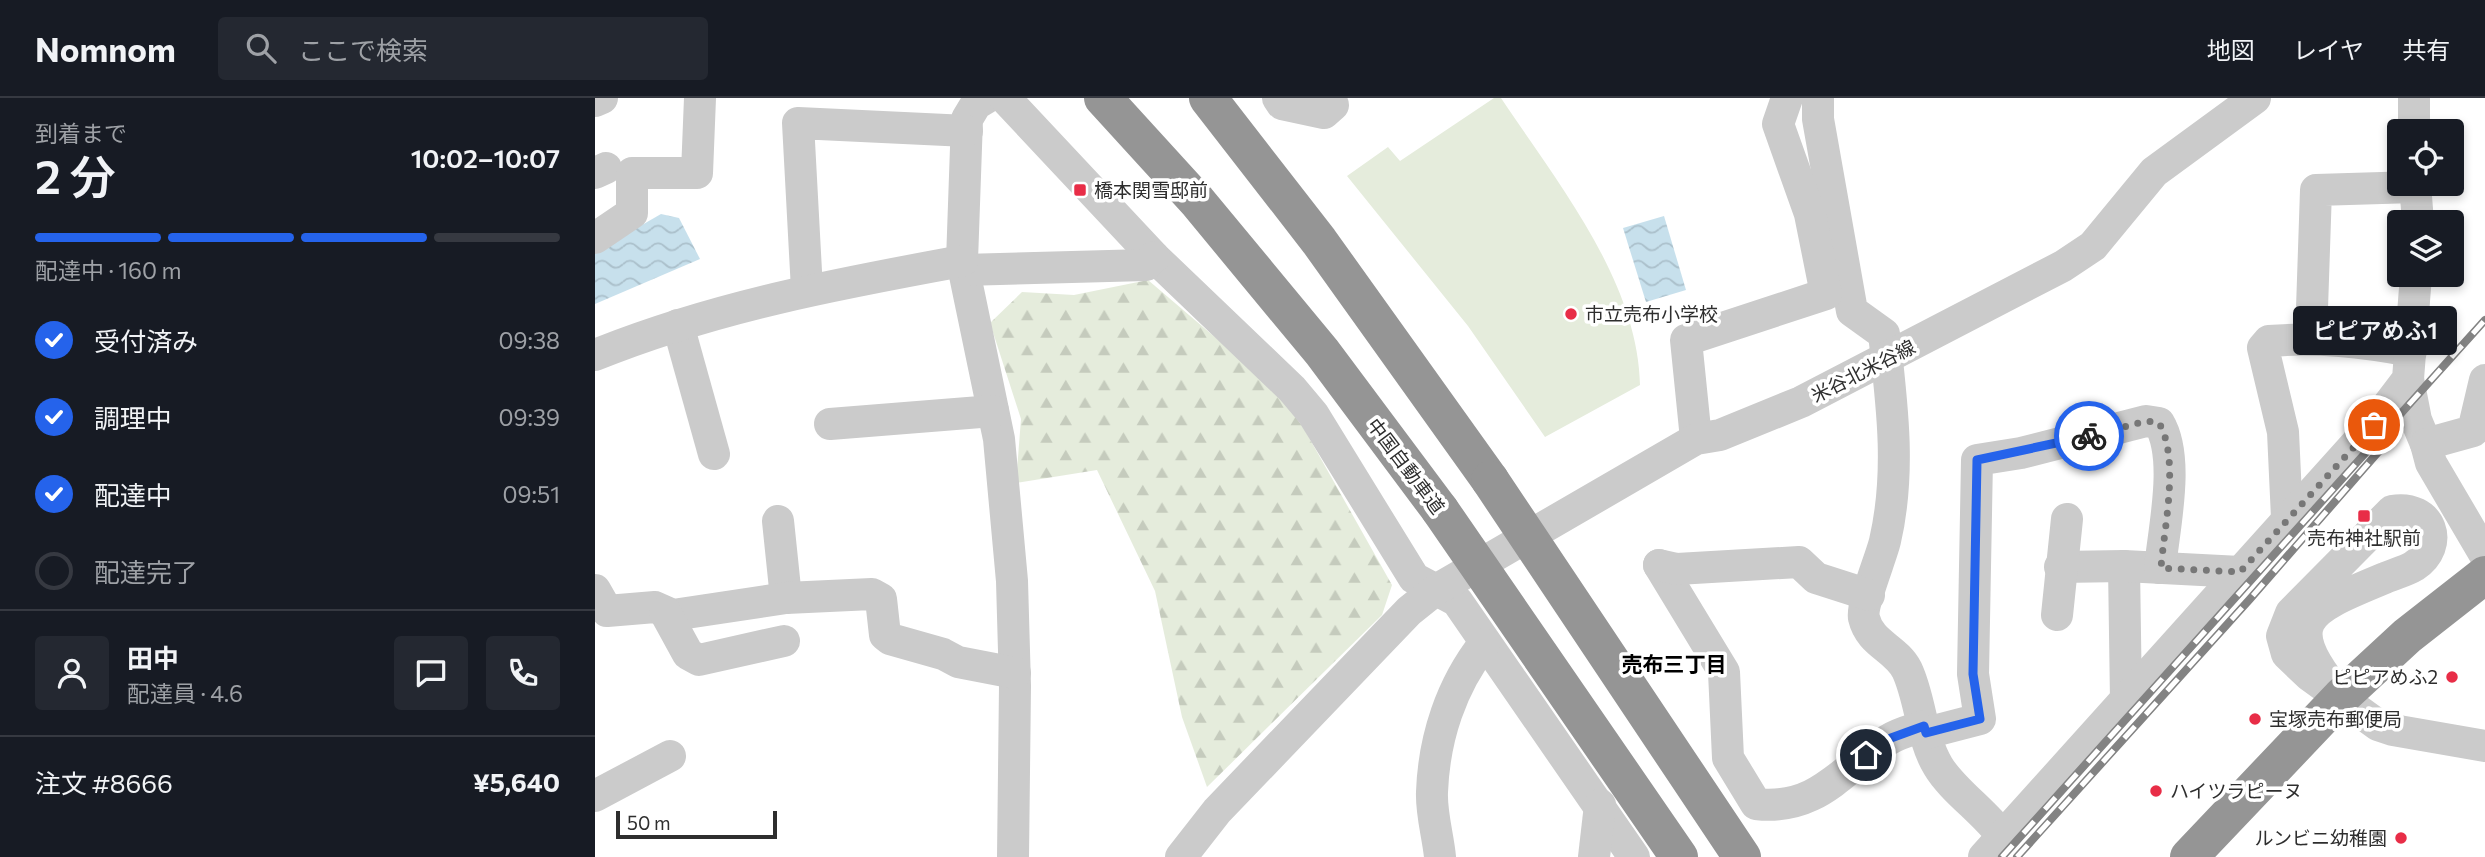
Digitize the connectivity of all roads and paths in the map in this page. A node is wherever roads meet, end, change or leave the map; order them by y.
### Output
1 (602, 98) edge
2 (700, 98) edge
3 (986, 98) edge
4 (1005, 98) edge
5 (1103, 98) edge
6 (1208, 98) edge
7 (1278, 98) edge
8 (1787, 98) edge
9 (1818, 98) edge
10 (2255, 98) edge
11 (2414, 98) edge
12 (595, 101) edge
13 (1333, 105) dead end
14 (2414, 119) edge
15 (967, 131) junction
16 (2387, 186) edge
17 (595, 237) edge
18 (1154, 257) junction
19 (963, 265) junction
20 (2415, 287) edge
21 (807, 290) junction
22 (678, 325) junction
23 (2311, 338) junction
24 (595, 355) edge
25 (1887, 359) junction
26 (2409, 365) junction
27 (2485, 380) edge
28 (993, 411) junction
29 (830, 424) dead end
30 (1696, 439) junction
31 (2426, 444) junction
32 (714, 454) dead end
33 (2287, 518) junction
34 (2067, 519) dead end
35 (778, 521) dead end
36 (2485, 555) edge
37 (2124, 566) junction
38 (2060, 567) junction
39 (2161, 568) junction
40 (2240, 572) junction
41 (2485, 575) edge
42 (1434, 591) junction
43 (1869, 596) junction
44 (786, 598) junction
45 (599, 606) edge
46 (665, 612) junction
47 (2057, 615) dead end
48 (784, 641) dead end
49 (1485, 644) junction
50 (1015, 673) junction
51 (2341, 696) junction
52 (2126, 701) junction
53 (1925, 729) junction
54 (2485, 746) edge
55 (670, 756) dead end
56 (595, 796) edge
57 (1600, 805) junction
58 (1994, 847) edge
59 (1013, 857) edge
60 (1181, 857) edge
61 (1440, 857) edge
62 (1594, 857) edge
63 (1634, 857) edge
64 (1679, 857) edge
65 (1742, 857) edge
66 (2189, 857) edge

1 - 12 street
2 - 17 street
3 - 15 street
4 - 18 street
5 - 64 highway, 中国自動車道, bridge
6 - 65 highway, bridge
7 - 13 street
8 - 30 street
9 - 25 street
10 - 25 street, 米谷北米谷線
11 - 14 street
15 - 19 street
15 - 21 street
16 - 23 street
18 - 19 street
18 - 42 street
19 - 21 street
19 - 28 street
20 - 26 street
21 - 22 street
22 - 24 street
22 - 32 street
23 - 26 street
23 - 33 street
25 - 30 street, 米谷北米谷線
25 - 43 street
26 - 31 street
26 - 33 street
27 - 31 street
28 - 29 street
28 - 50 street
30 - 42 street, 米谷北米谷線
31 - 36 street
33 - 40 street
34 - 38 street
35 - 44 street
37 - 38 street
37 - 39 street
37 - 52 street
38 - 47 street
39 - 40 street
39 - 53 street
40 - 52 street
41 - 51 highway
42 - 49 street
42 - 60 street, 米谷北米谷線
43 - 53 street
43 - 53 street
44 - 46 street
44 - 50 street
45 - 46 street
46 - 48 street
49 - 57 street
49 - 61 street
50 - 59 street
51 - 51 street
51 - 54 street
51 - 66 highway
52 - 58 street
53 - 58 street
55 - 56 street
57 - 62 street
57 - 63 street

